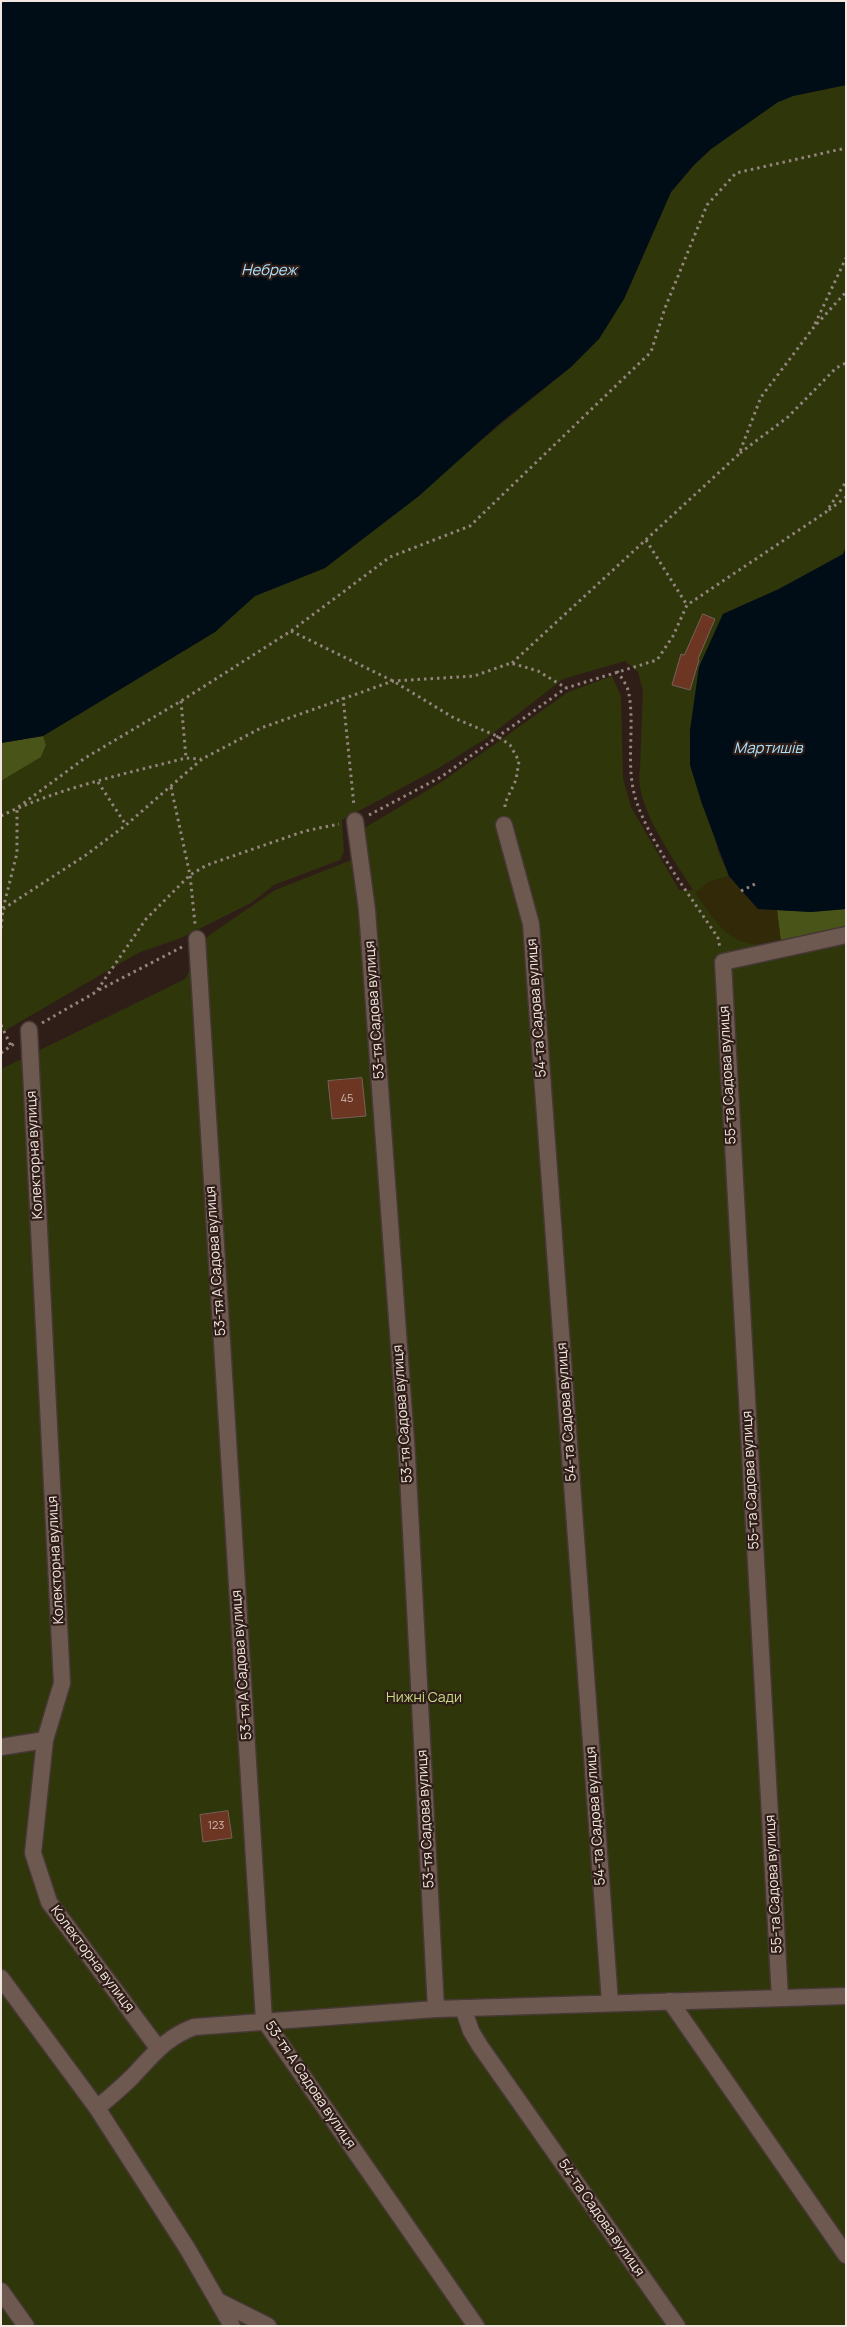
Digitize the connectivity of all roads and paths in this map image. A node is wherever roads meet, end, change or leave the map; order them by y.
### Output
1 (846, 148) edge
2 (846, 258) edge
3 (846, 292) edge
4 (814, 327) junction
5 (846, 363) edge
6 (739, 454) junction
7 (846, 482) edge
8 (846, 496) edge
9 (826, 512) junction
10 (646, 540) junction
11 (687, 605) junction
12 (291, 631) junction
13 (511, 663) junction
14 (617, 670) junction
15 (393, 681) junction
16 (566, 688) junction
17 (343, 697) junction
18 (181, 701) junction
19 (497, 736) junction
20 (186, 758) junction
21 (202, 759) junction
22 (98, 781) junction
23 (171, 787) junction
24 (17, 808) junction
25 (1, 816) edge
26 (355, 821) junction
27 (126, 825) junction
28 (504, 825) joint
29 (190, 875) junction
30 (755, 884) dead end
31 (741, 891) dead end
32 (2, 911) edge
33 (1, 928) edge
34 (846, 935) edge
35 (197, 938) junction
36 (723, 962) junction
37 (96, 992) junction
38 (1, 1025) edge
39 (30, 1030) junction
40 (11, 1046) junction
41 (1, 1053) edge
42 (45, 1740) junction
43 (1, 1748) edge
44 (1, 1978) edge
45 (846, 1996) edge
46 (780, 1998) junction
47 (670, 2001) junction
48 (610, 2002) junction
49 (464, 2008) junction
50 (436, 2009) junction
51 (264, 2020) junction
52 (158, 2048) junction
53 (98, 2108) junction
54 (846, 2255) edge
55 (1, 2291) edge
56 (218, 2301) junction
57 (26, 2326) edge
58 (232, 2326) edge
59 (268, 2326) edge
60 (476, 2326) edge
61 (677, 2326) edge

1 - 12 path
2 - 4 path
3 - 4 path
4 - 6 path
5 - 6 path
6 - 10 path
7 - 9 path
8 - 9 path
9 - 11 path
10 - 11 path
10 - 13 path
11 - 14 path
12 - 15 path
12 - 18 path
13 - 15 path
13 - 16 path
14 - 16 path
14 - 36 path
15 - 17 path
15 - 19 path
16 - 19 path
17 - 21 path
17 - 26 path
18 - 20 path
18 - 24 path
19 - 26 path
19 - 28 path
20 - 21 path
20 - 22 path
21 - 23 path
22 - 24 path
22 - 27 path
23 - 27 path
23 - 29 path
24 - 25 path
24 - 32 path
26 - 29 path
26 - 50 street, 53-тя Садова вулиця
27 - 32 path
28 - 48 street, 54-та Садова вулиця
29 - 35 path
29 - 37 path
30 - 31 path
32 - 33 path
34 - 36 street
35 - 37 path
35 - 51 street, 53-тя А Садова вулиця
36 - 46 street, 55-та Садова вулиця
37 - 39 path
38 - 40 path
39 - 40 path
39 - 42 street, Колекторна вулиця
40 - 41 path
42 - 43 street
42 - 52 street, Колекторна вулиця
44 - 53 street
45 - 46 street
46 - 47 street
47 - 48 street
47 - 54 street
48 - 49 street
49 - 50 street
49 - 61 street, 54-та Садова вулиця
50 - 51 street
51 - 52 street
51 - 60 street, 53-тя А Садова вулиця
52 - 53 street
53 - 56 street
55 - 57 street
56 - 58 street
56 - 59 street

